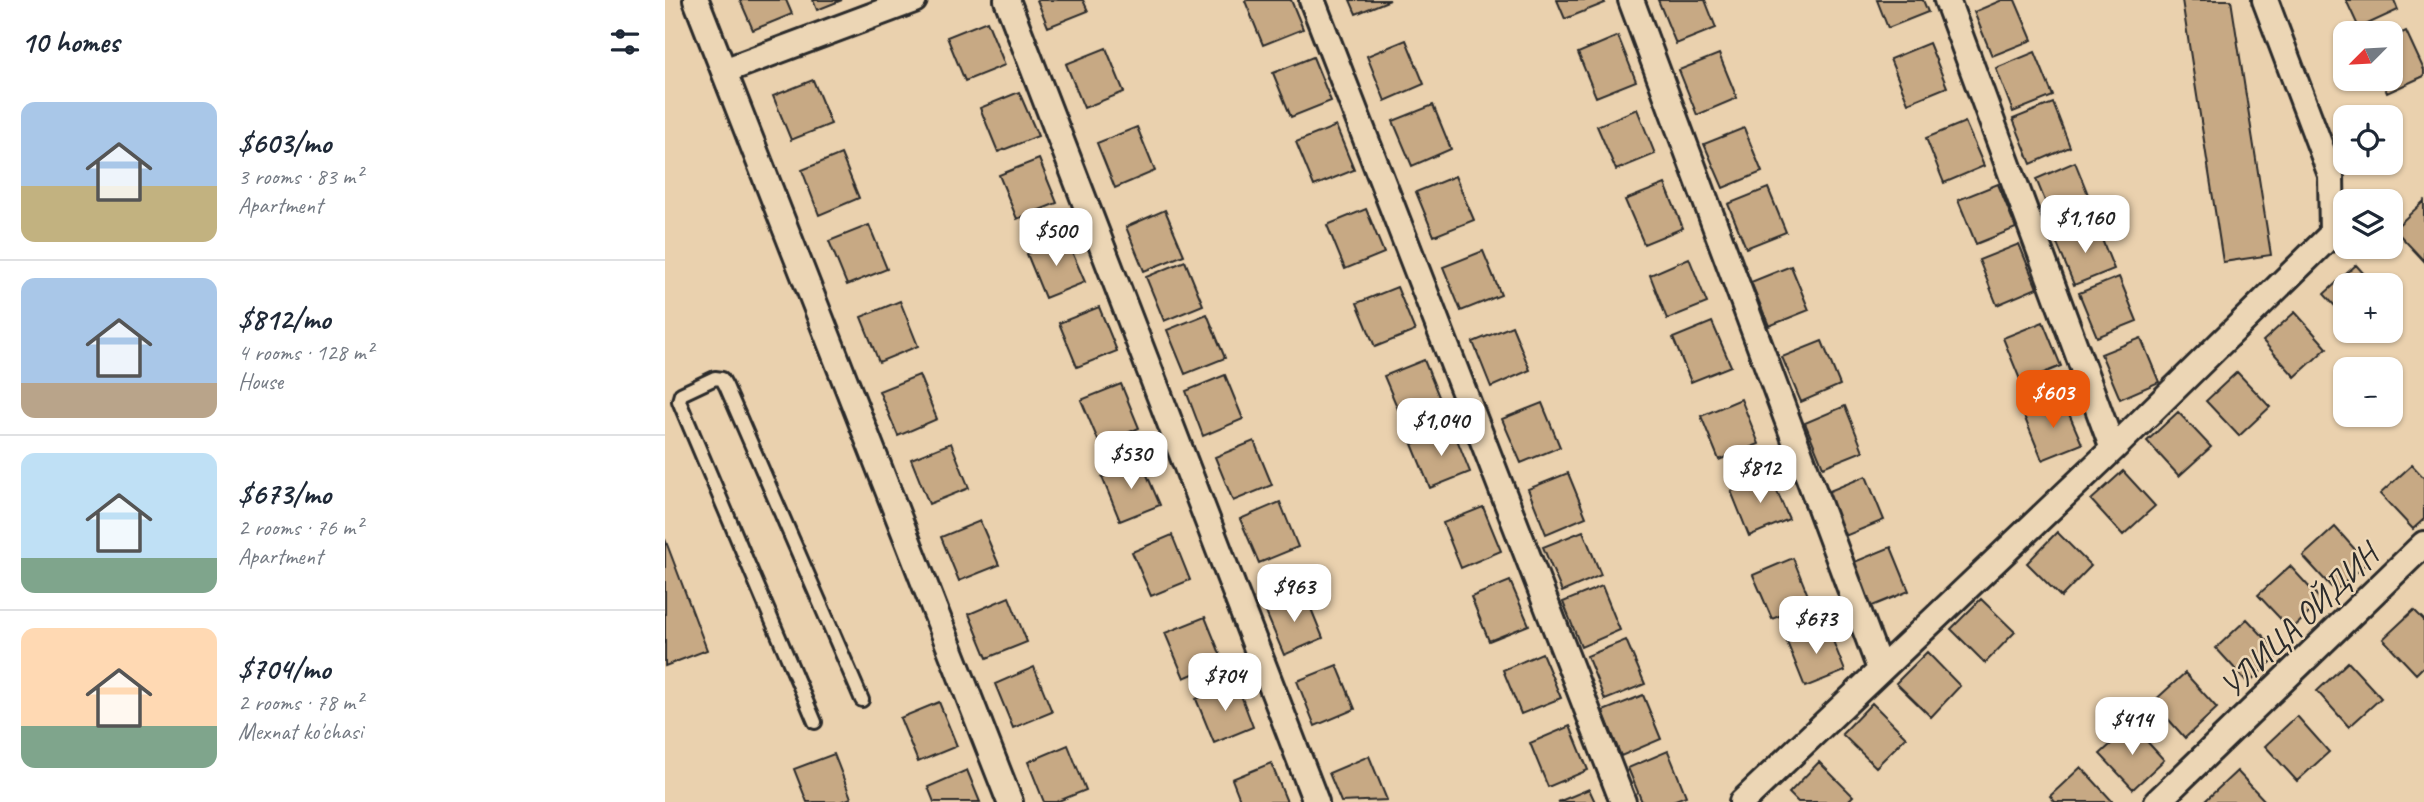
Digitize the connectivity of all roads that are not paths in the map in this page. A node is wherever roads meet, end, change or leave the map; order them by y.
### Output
1 (696, 0) edge
2 (914, 0) edge
3 (1007, 0) edge
4 (1312, 0) edge
5 (1631, 0) edge
6 (1947, 0) edge
7 (2265, 0) edge
8 (724, 71) junction
9 (2113, 449) junction
10 (2424, 544) edge
11 (1879, 669) junction
12 (862, 700) dead end
13 (815, 722) dead end
14 (1010, 802) edge
15 (1316, 802) edge
16 (1623, 802) edge
17 (1744, 802) edge
18 (2157, 802) edge

1 - 8 street
2 - 8 street
3 - 15 street
4 - 16 street
5 - 11 street
6 - 9 street
7 - 9 street
8 - 14 street
9 - 11 street
10 - 18 street, УЛИЦА ОЙДИН
11 - 17 street
12 - 13 lane

